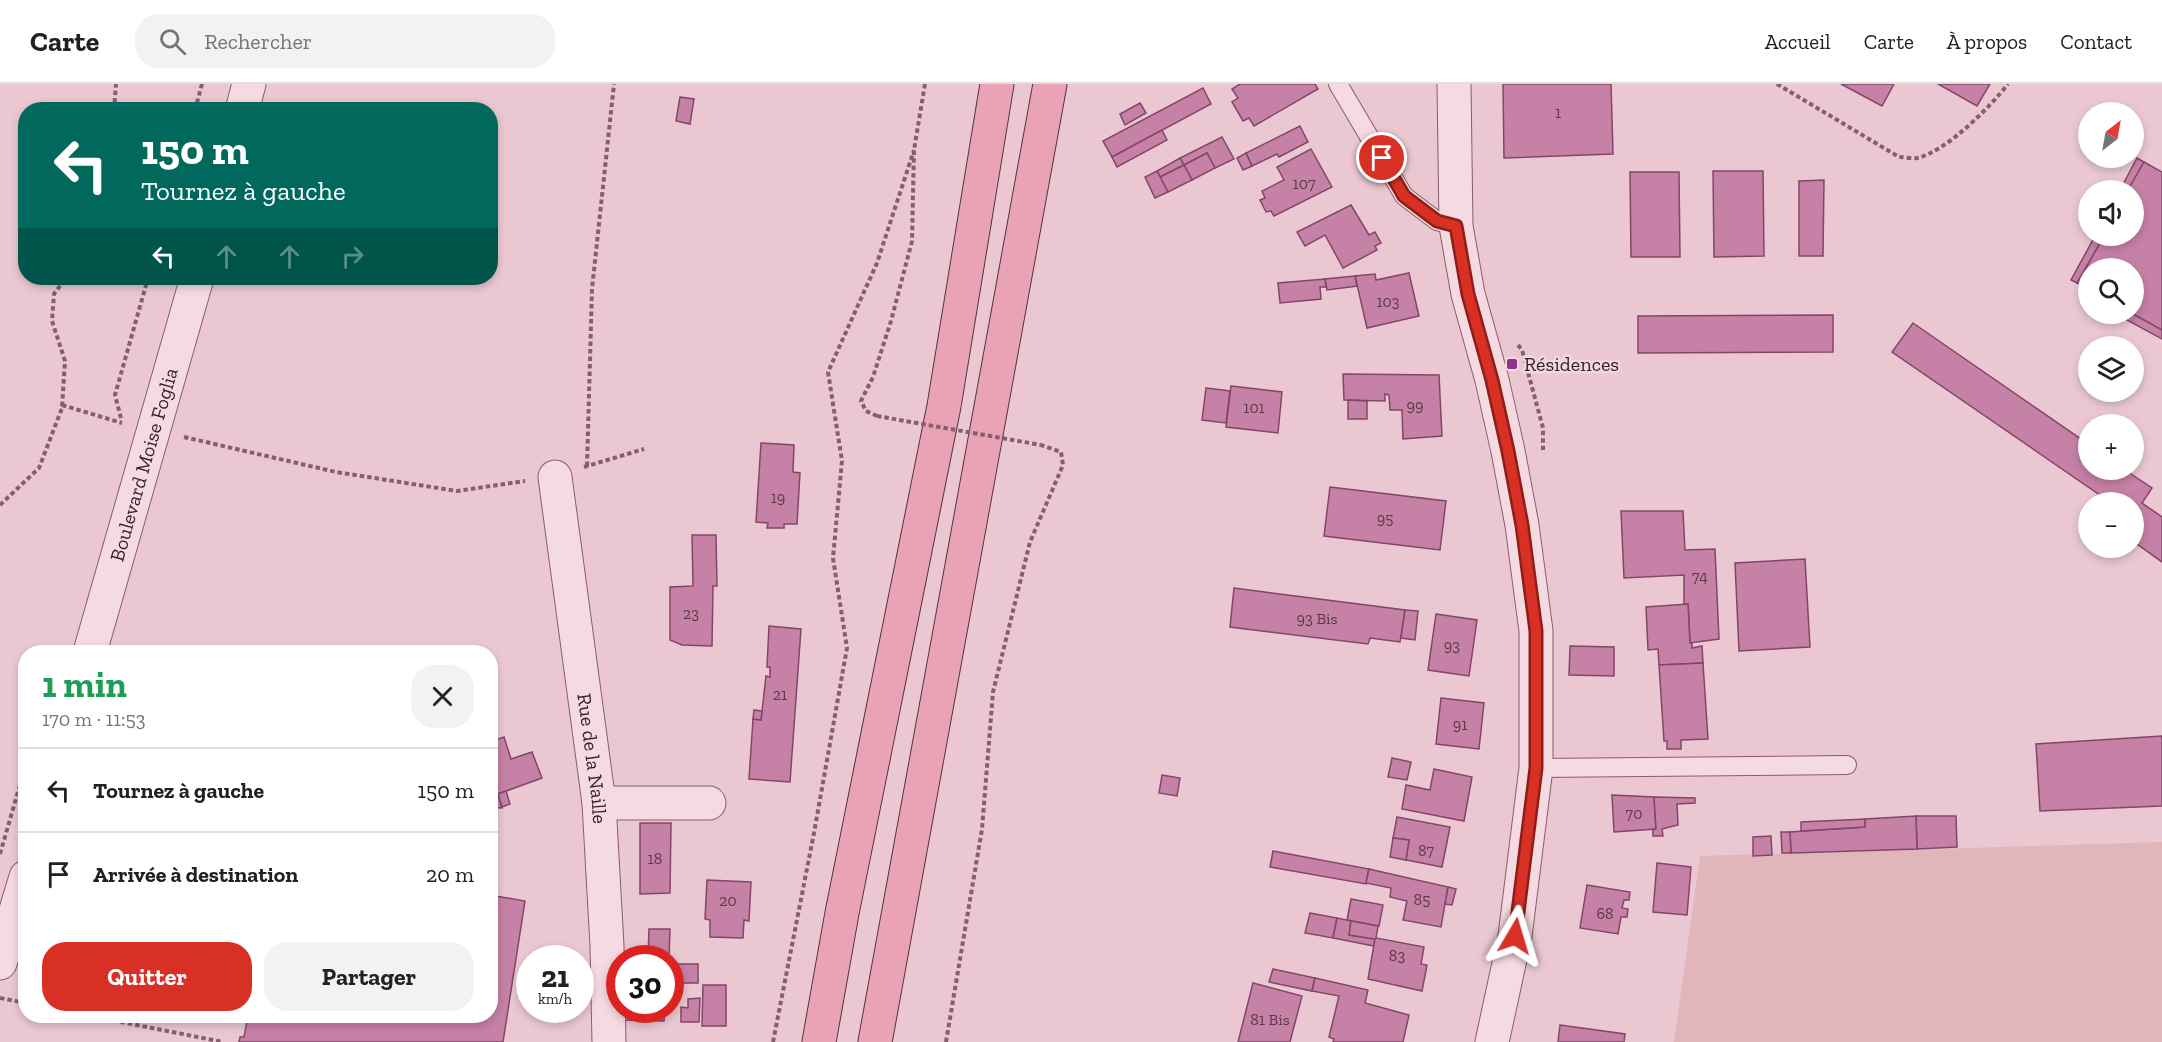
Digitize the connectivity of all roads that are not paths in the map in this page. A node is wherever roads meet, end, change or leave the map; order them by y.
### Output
1 (997, 84) edge
2 (1050, 84) edge
3 (1338, 84) edge
4 (1454, 84) edge
5 (1456, 226) junction
6 (194, 285) edge
7 (555, 477) road end
8 (92, 645) edge
9 (1847, 765) dead end
10 (1536, 768) junction
11 (599, 803) junction
12 (709, 803) dead end
13 (18, 903) edge
14 (0, 963) edge
15 (609, 1042) edge
16 (819, 1042) edge
17 (875, 1042) edge
18 (1492, 1042) edge

1 - 16 main road
2 - 17 main road
3 - 5 lane
4 - 5 street
5 - 10 street
6 - 8 street, Boulevard Moise Foglia
7 - 11 street, Rue de la Naille
9 - 10 lane
10 - 18 street
11 - 12 street
11 - 15 street, Rue de la Naille
13 - 14 street

